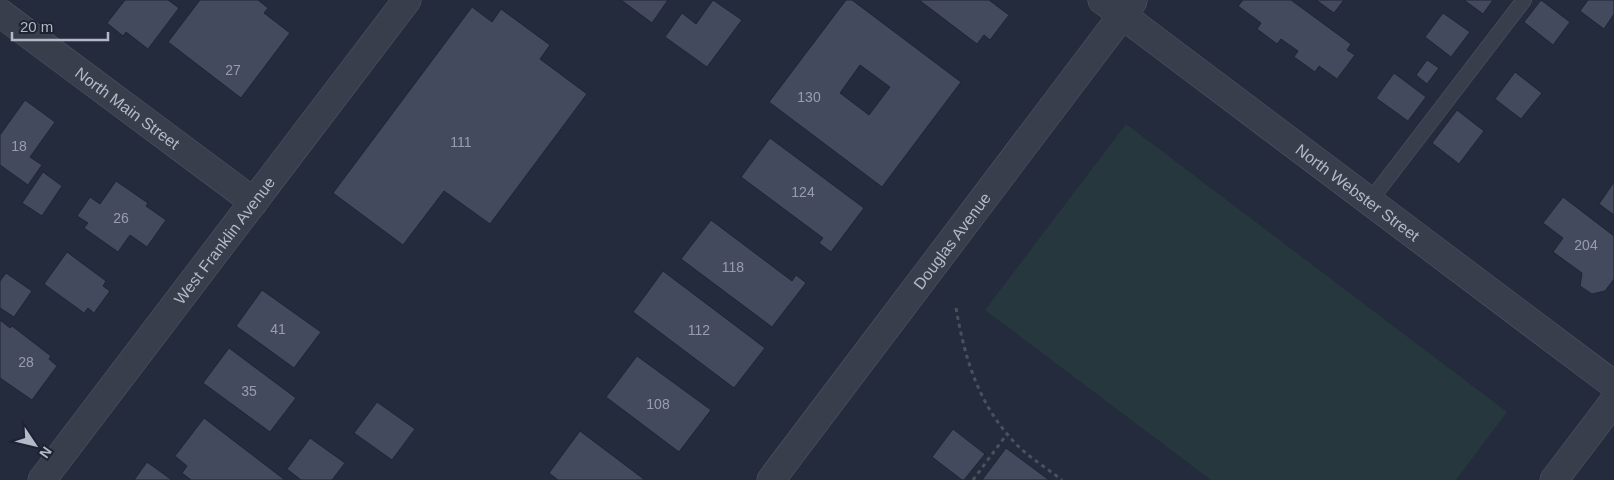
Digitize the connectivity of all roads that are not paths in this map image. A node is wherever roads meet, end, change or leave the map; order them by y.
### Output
1 (407, 0) edge
2 (1524, 0) edge
3 (1119, 5) edge
4 (0, 13) edge
5 (1370, 201) junction
6 (254, 202) junction
7 (1614, 385) edge
8 (1614, 401) edge
9 (42, 480) edge
10 (770, 480) edge
11 (1554, 480) edge

1 - 6 street, West Franklin Avenue
2 - 5 lane
3 - 5 street, North Webster Street
3 - 10 street, Douglas Avenue
4 - 6 street, North Main Street
5 - 7 street, North Webster Street
6 - 9 street, West Franklin Avenue
8 - 11 street

